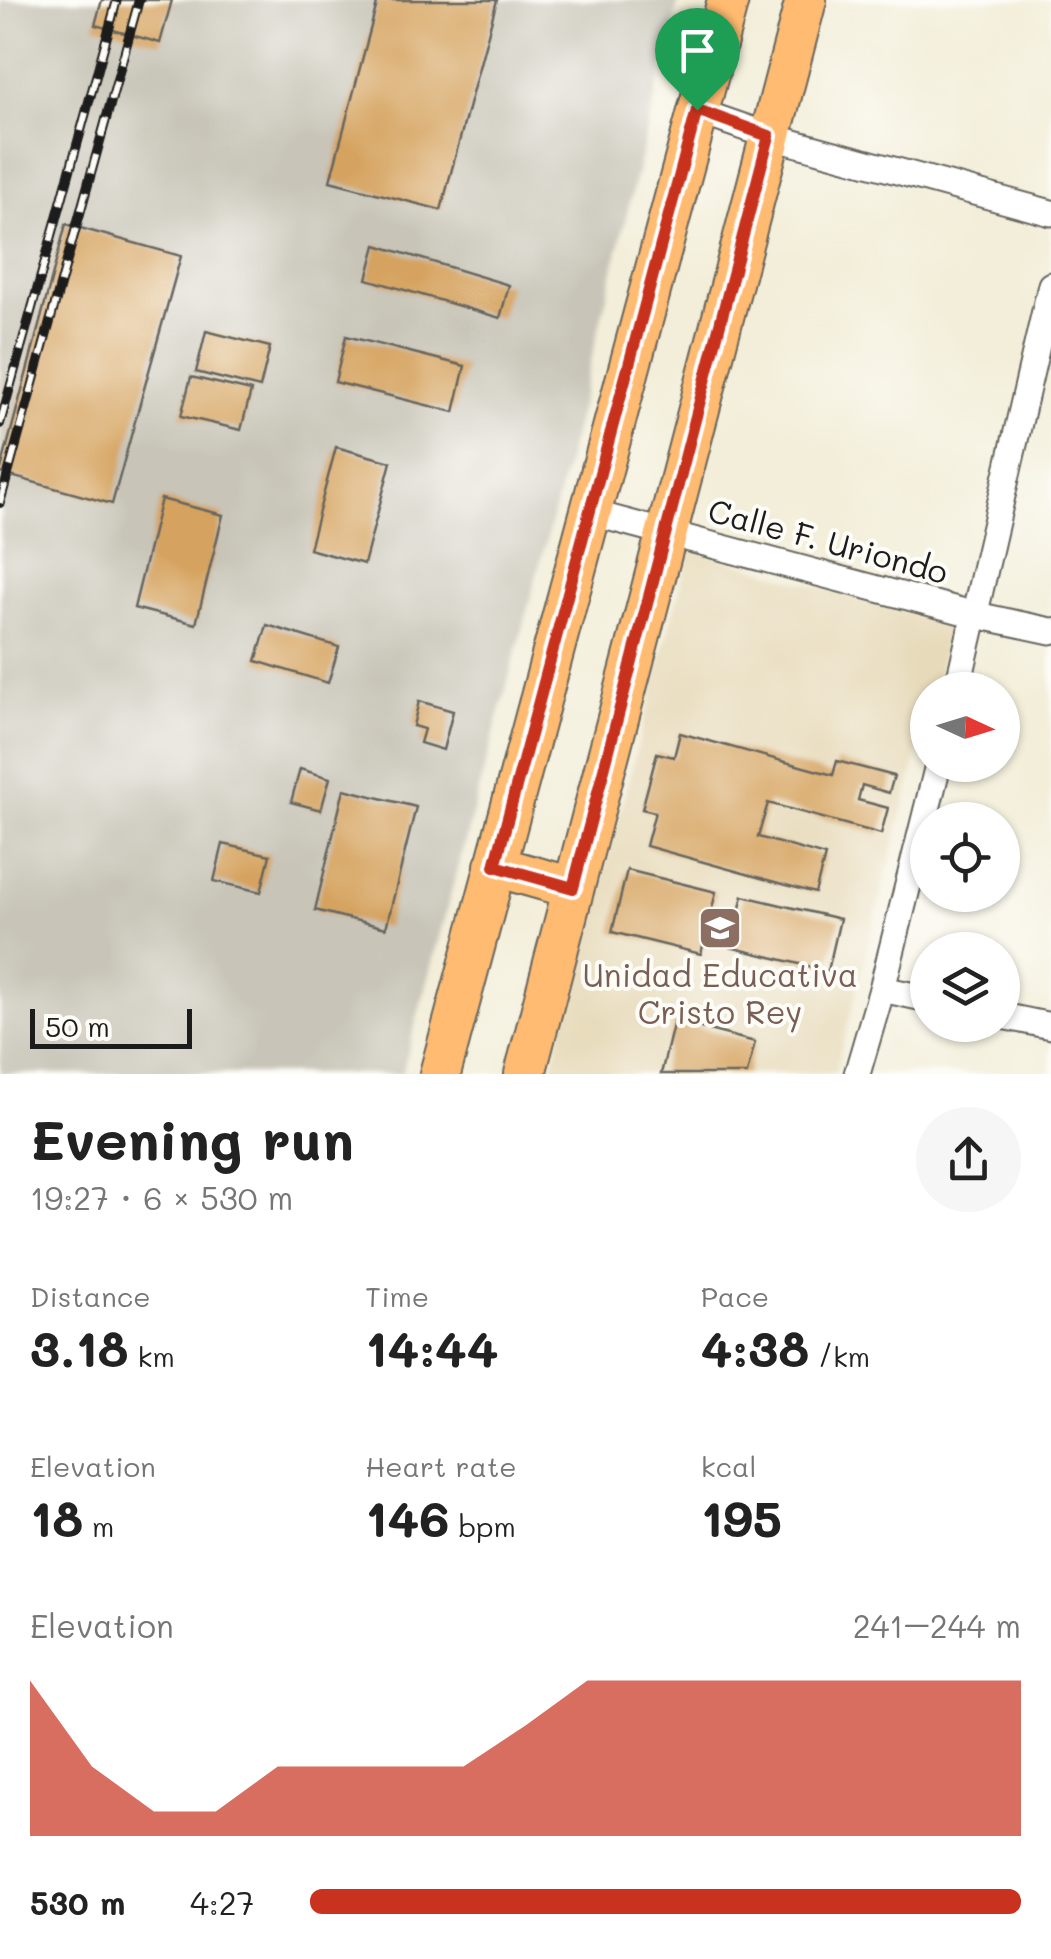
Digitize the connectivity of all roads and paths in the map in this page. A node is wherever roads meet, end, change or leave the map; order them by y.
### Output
1 (728, 0) edge
2 (806, 0) edge
3 (697, 110) junction
4 (769, 136) junction
5 (1051, 213) edge
6 (1051, 285) edge
7 (588, 512) junction
8 (668, 533) junction
9 (976, 615) junction
10 (1051, 631) edge
11 (962, 672) edge
12 (934, 782) edge
13 (495, 866) junction
14 (573, 888) junction
15 (882, 990) junction
16 (910, 996) edge
17 (1020, 1020) edge
18 (1051, 1026) edge
19 (440, 1074) edge
20 (524, 1074) edge
21 (857, 1074) edge

1 - 3 main road
2 - 4 main road
3 - 4 street
3 - 7 main road
4 - 5 street
4 - 8 main road
6 - 9 street
7 - 8 street, Calle F. Uriondo
7 - 13 main road
8 - 9 street, Calle F. Uriondo
8 - 14 main road
9 - 10 street, Calle F. Uriondo
9 - 11 street
12 - 15 street
13 - 14 main road
13 - 19 main road
14 - 20 main road
15 - 16 street
15 - 21 street
17 - 18 street

